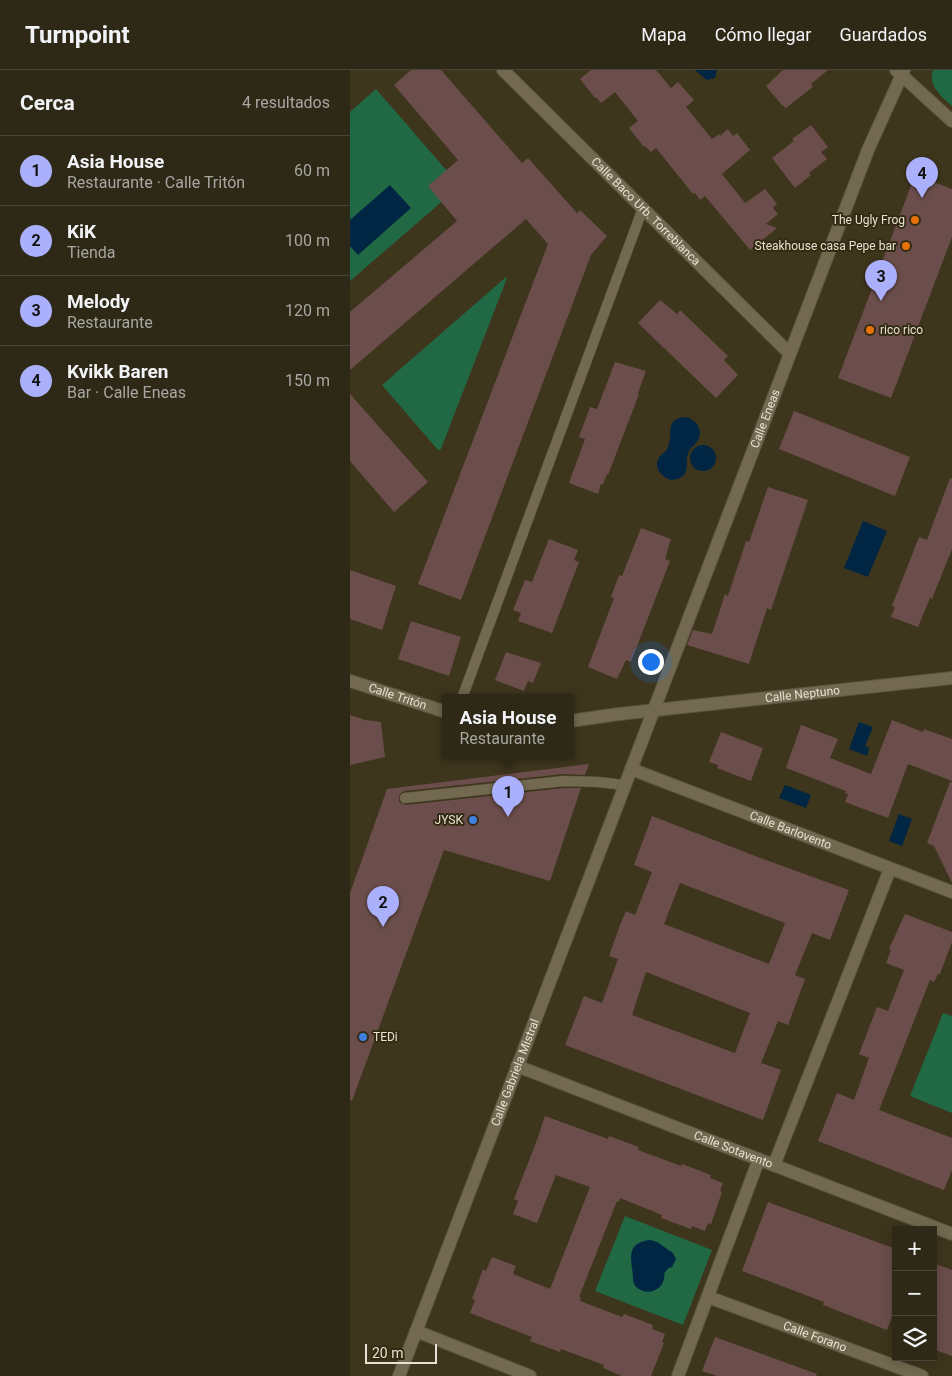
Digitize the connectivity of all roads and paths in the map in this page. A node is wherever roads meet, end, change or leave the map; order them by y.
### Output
1 (503, 70) edge
2 (900, 72) edge
3 (952, 121) edge
4 (643, 208) junction
5 (789, 353) junction
6 (952, 678) edge
7 (350, 681) edge
8 (463, 694) edge
9 (442, 711) edge
10 (652, 712) junction
11 (574, 721) edge
12 (631, 768) junction
13 (624, 785) junction
14 (405, 798) dead end
15 (890, 869) junction
16 (952, 892) edge
17 (517, 1066) junction
18 (759, 1159) junction
19 (774, 1165) junction
20 (952, 1234) edge
21 (708, 1296) junction
22 (416, 1331) junction
23 (399, 1376) edge
24 (530, 1376) edge
25 (678, 1376) edge
26 (922, 1376) edge

1 - 4 street, Calle Baco Urb. Torreblanca
2 - 3 street
2 - 5 street, Calle Eneas
4 - 5 street, Calle Baco Urb. Torreblanca
4 - 8 lane
5 - 10 street, Calle Eneas
6 - 10 street, Calle Neptuno
7 - 9 street, Calle Tritón
10 - 11 street
10 - 12 street, Calle Eneas
12 - 13 street, Calle Gabriela Mistral
12 - 15 street, Calle Barlovento
13 - 14 lane
13 - 17 street, Calle Gabriela Mistral
15 - 16 street, Calle Barlovento
15 - 19 street
17 - 18 street, Calle Sotavento
17 - 22 street, Calle Gabriela Mistral
18 - 19 street, Calle Sotavento
18 - 21 street
19 - 20 street, Calle Sotavento
21 - 25 street
21 - 26 street, Calle Forano
22 - 23 street, Calle Gabriela Mistral
22 - 24 street

